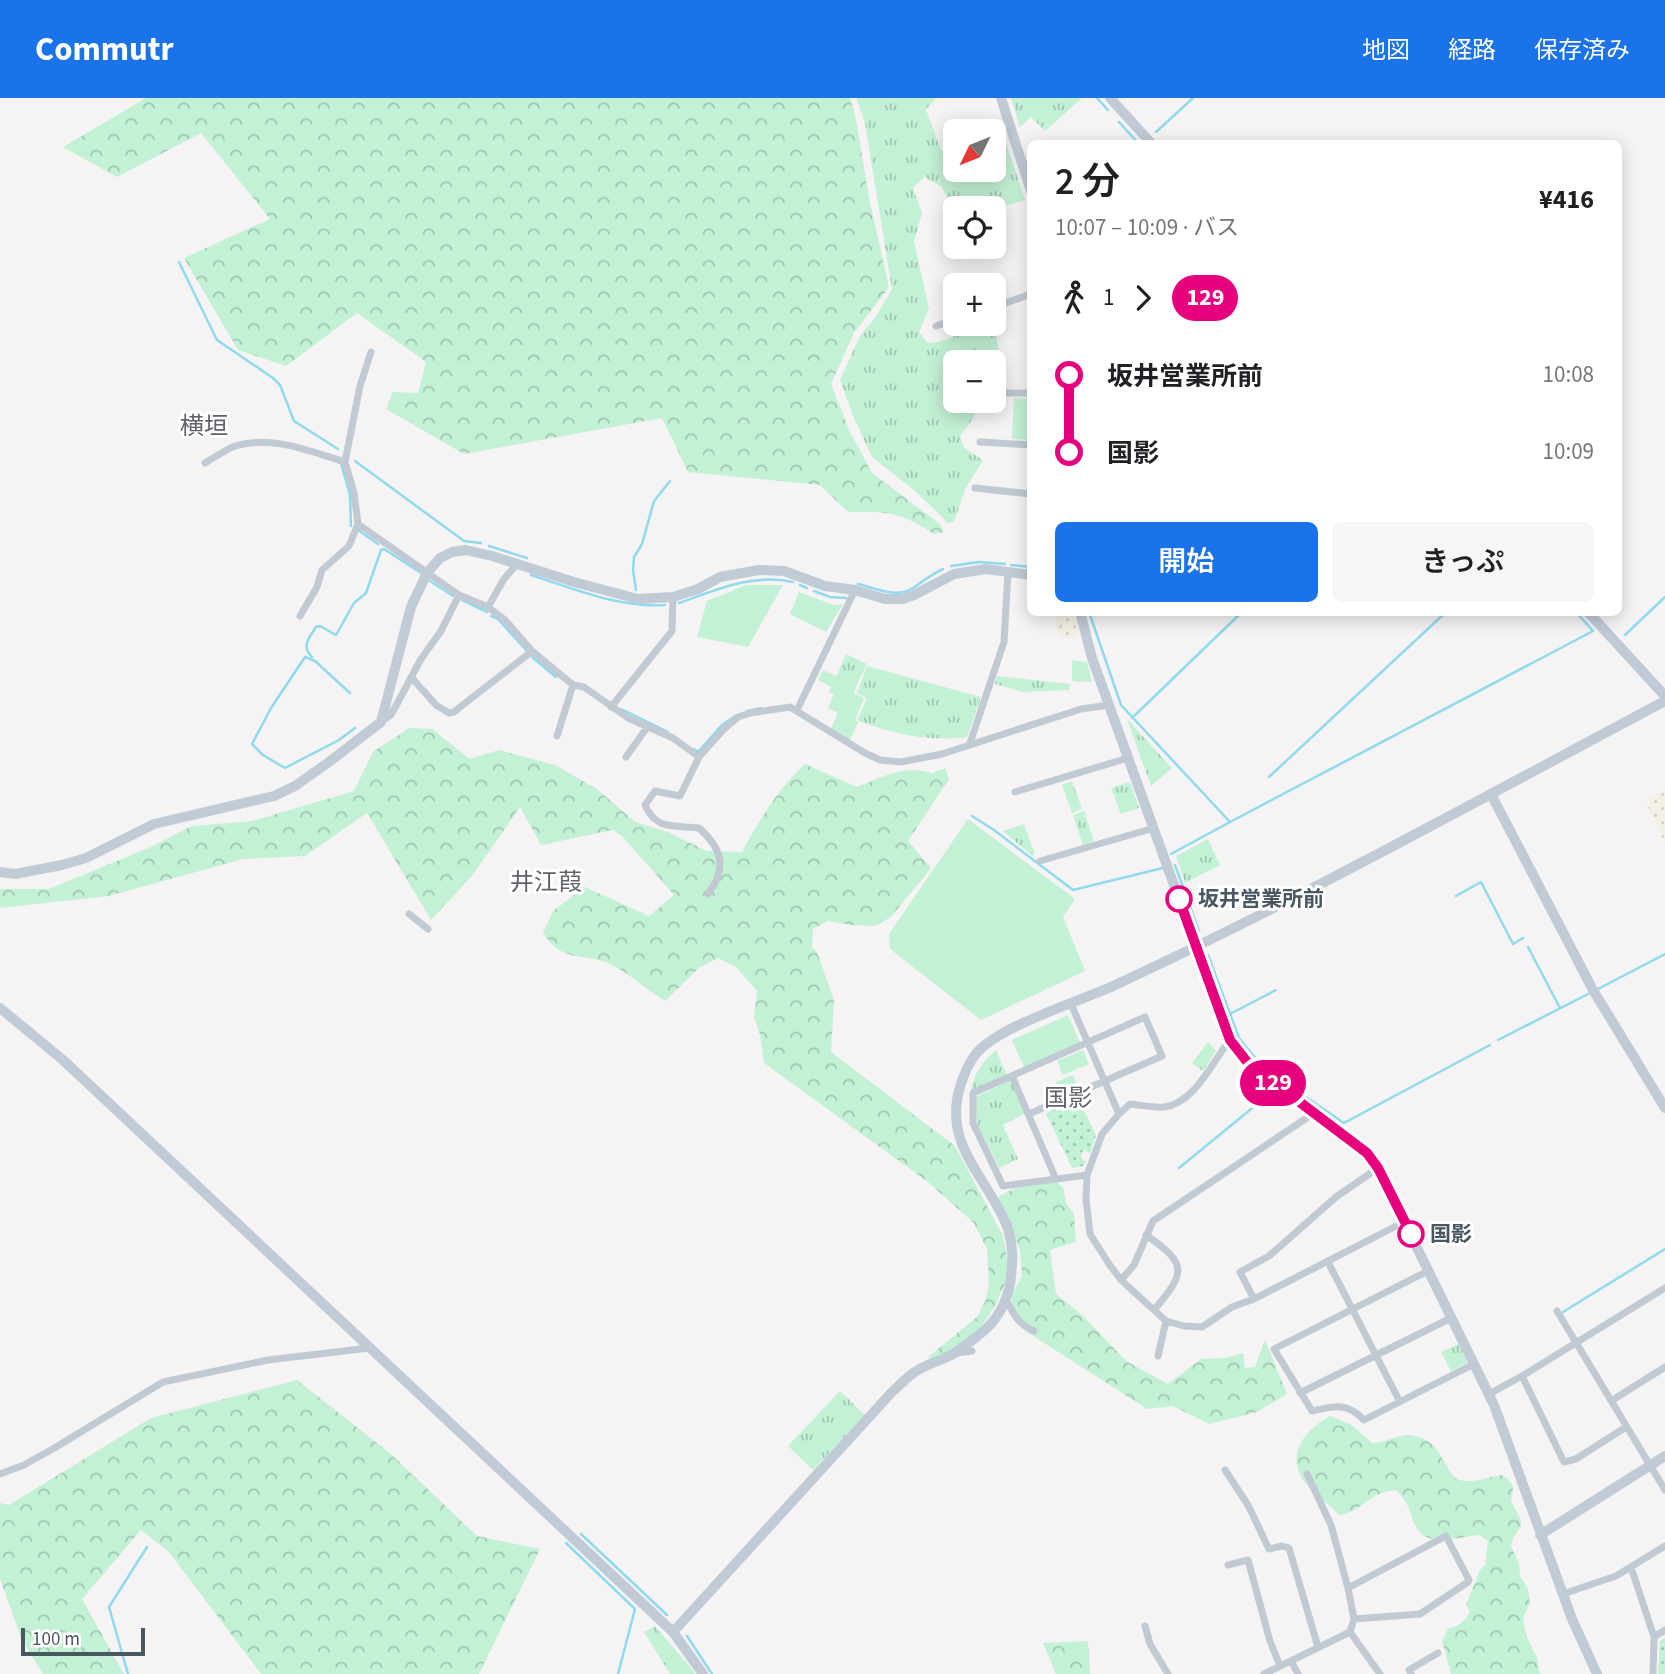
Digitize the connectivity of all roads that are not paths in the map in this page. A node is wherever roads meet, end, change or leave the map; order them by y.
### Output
1 (1001, 98) edge
2 (1110, 98) edge
3 (1148, 140) edge
4 (1027, 179) edge
5 (1027, 296) edge
6 (1006, 303) edge
7 (943, 324) edge
8 (936, 326) dead end
9 (371, 352) dead end
10 (1006, 393) edge
11 (1027, 393) edge
12 (980, 442) dead end
13 (1027, 445) edge
14 (345, 462) junction
15 (205, 463) dead end
16 (975, 488) dead end
17 (1027, 494) edge
18 (358, 524) junction
19 (517, 564) junction
20 (1008, 572) junction
21 (427, 573) junction
22 (1027, 574) edge
23 (855, 590) junction
24 (459, 595) junction
25 (673, 597) junction
26 (488, 607) junction
27 (300, 616) dead end
28 (1081, 616) edge
29 (1592, 616) edge
30 (532, 650) junction
31 (411, 677) junction
32 (573, 685) junction
33 (1665, 699) edge
34 (1110, 705) junction
35 (611, 706) junction
36 (797, 710) junction
37 (381, 722) junction
38 (648, 726) junction
39 (557, 736) dead end
40 (970, 743) junction
41 (626, 757) dead end
42 (699, 757) junction
43 (1128, 758) junction
44 (1015, 792) dead end
45 (1491, 794) junction
46 (1154, 828) junction
47 (1040, 861) dead end
48 (0, 872) edge
49 (708, 894) dead end
50 (409, 914) dead end
51 (428, 929) dead end
52 (1196, 947) junction
53 (1071, 1004) junction
54 (0, 1008) edge
55 (1230, 1040) junction
56 (1087, 1043) junction
57 (1012, 1076) junction
58 (1104, 1081) junction
59 (1665, 1108) edge
60 (1314, 1112) junction
61 (1028, 1114) junction
62 (1119, 1114) junction
63 (1378, 1168) junction
64 (1087, 1175) junction
65 (1055, 1177) junction
66 (1406, 1221) junction
67 (1146, 1235) junction
68 (1328, 1262) junction
69 (1428, 1271) junction
70 (1121, 1280) junction
71 (1665, 1288) edge
72 (1254, 1299) junction
73 (1009, 1305) dead end
74 (1352, 1309) junction
75 (1154, 1310) junction
76 (1557, 1311) dead end
77 (1451, 1318) junction
78 (1167, 1321) junction
79 (1034, 1331) dead end
80 (1576, 1343) junction
81 (369, 1348) junction
82 (972, 1351) dead end
83 (952, 1354) junction
84 (1376, 1354) junction
85 (1158, 1356) dead end
86 (1474, 1364) junction
87 (1665, 1367) edge
88 (1521, 1376) junction
89 (1300, 1393) junction
90 (1489, 1394) junction
91 (1611, 1401) junction
92 (1400, 1402) junction
93 (1626, 1427) junction
94 (1665, 1456) edge
95 (1650, 1465) junction
96 (1225, 1470) dead end
97 (0, 1474) edge
98 (1307, 1474) dead end
99 (1665, 1490) edge
100 (1540, 1535) junction
101 (1665, 1546) edge
102 (1228, 1565) dead end
103 (1631, 1567) junction
104 (1348, 1588) junction
105 (1563, 1594) junction
106 (1354, 1619) junction
107 (1145, 1626) dead end
108 (1665, 1630) edge
109 (673, 1632) junction
110 (1350, 1632) junction
111 (1654, 1637) junction
112 (1318, 1647) junction
113 (1438, 1653) dead end
114 (1290, 1661) junction
115 (1280, 1666) junction
116 (703, 1674) edge
117 (1168, 1674) edge
118 (1264, 1674) edge
119 (1298, 1674) edge
120 (1380, 1674) edge
121 (1411, 1674) edge
122 (1595, 1674) edge
123 (1653, 1674) edge

1 - 4 street
2 - 3 street
5 - 6 street
7 - 8 street
9 - 14 street
10 - 11 street
12 - 13 street
14 - 15 street
14 - 18 street
16 - 17 street
18 - 21 street
18 - 27 street
19 - 21 street
19 - 25 street
19 - 26 street
20 - 22 street
20 - 23 street
20 - 40 street
21 - 24 street
21 - 37 street
23 - 25 street
23 - 36 street
24 - 26 street
24 - 31 street
25 - 35 street
26 - 30 street
28 - 34 street
29 - 33 street
30 - 31 street
30 - 32 street
31 - 37 street
32 - 35 street
32 - 39 street
33 - 45 street
34 - 40 street
34 - 43 street
35 - 38 street
36 - 40 street
36 - 42 street
37 - 48 street
38 - 41 street
38 - 42 street
42 - 49 street
43 - 44 street
43 - 46 street
45 - 52 street
45 - 59 street
46 - 47 street
46 - 52 street
50 - 51 street
52 - 53 street
52 - 55 street
53 - 56 street
53 - 83 street
54 - 81 street
55 - 60 street
55 - 62 street
56 - 57 street
56 - 58 street
56 - 58 street
57 - 61 street
57 - 65 street
58 - 61 street
58 - 62 street
60 - 63 street
60 - 67 street
61 - 65 street
62 - 64 street
63 - 66 street
63 - 72 street
64 - 65 street
64 - 70 street
66 - 68 street
66 - 69 street
67 - 70 street
67 - 75 street
68 - 72 street
68 - 74 street
69 - 74 street
69 - 77 street
70 - 75 street
71 - 80 street
72 - 78 street
73 - 79 street
74 - 84 street
74 - 89 street
75 - 78 street
76 - 80 street
77 - 84 street
77 - 86 street
78 - 85 street
80 - 88 street
80 - 91 street
81 - 97 street
81 - 109 street
82 - 83 street
83 - 109 street
84 - 89 street
84 - 92 street
86 - 90 street
86 - 92 street
87 - 91 street
88 - 90 street
88 - 93 street
89 - 92 street
90 - 100 street
91 - 93 street
93 - 95 street
94 - 95 street
95 - 99 street
95 - 100 street
96 - 112 street
98 - 104 street
100 - 105 street
101 - 103 street
102 - 115 street
103 - 105 street
103 - 111 street
104 - 106 street
104 - 106 street
105 - 122 street
106 - 110 street
107 - 117 street
108 - 111 street
109 - 116 street
110 - 112 street
110 - 120 street
111 - 123 street
112 - 114 street
113 - 121 street
114 - 115 street
114 - 119 street
115 - 118 street

